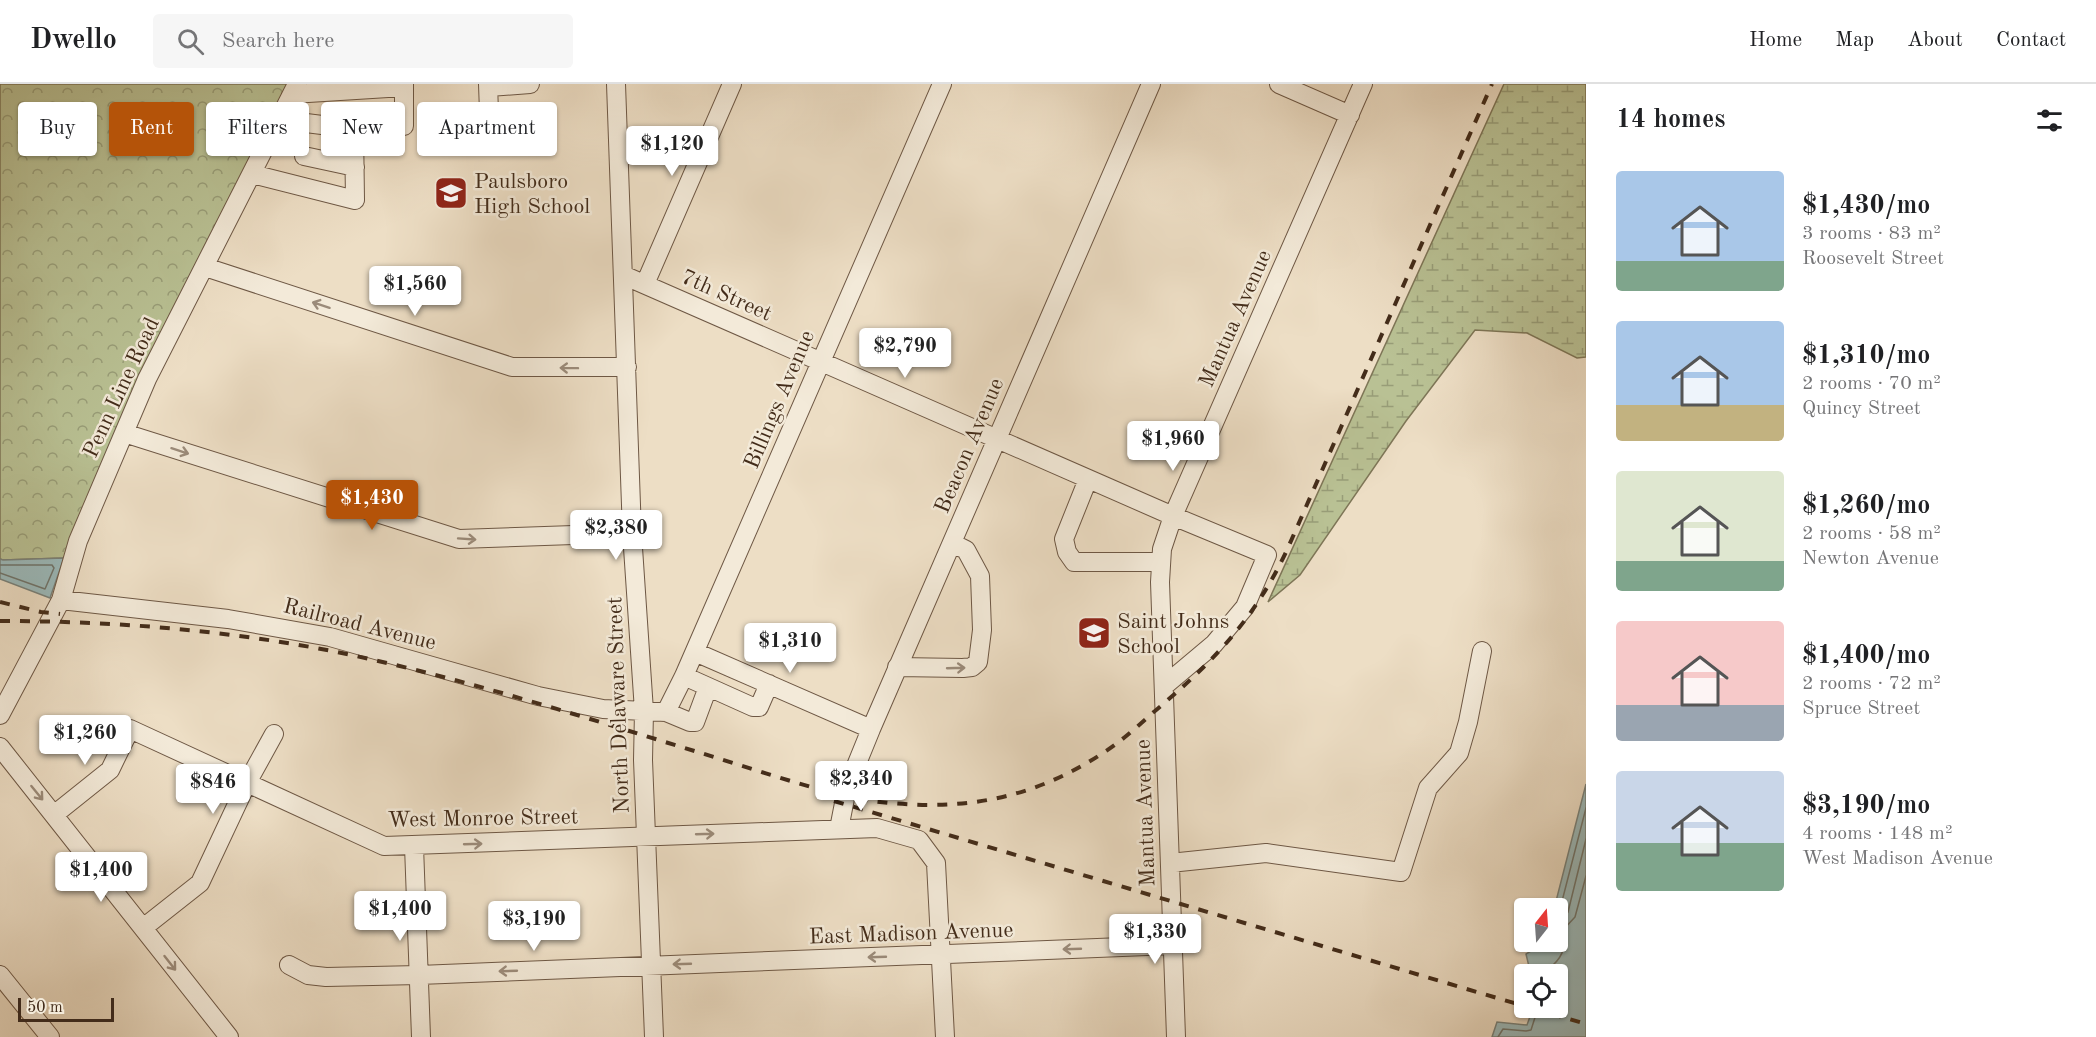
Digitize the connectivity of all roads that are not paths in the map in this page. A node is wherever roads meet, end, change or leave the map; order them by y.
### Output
1 (530, 84) edge
2 (616, 84) edge
3 (732, 84) edge
4 (942, 84) edge
5 (1151, 84) edge
6 (1279, 84) edge
7 (1363, 84) edge
8 (404, 86) edge
9 (488, 86) edge
10 (294, 89) edge
11 (404, 102) edge
12 (489, 102) edge
13 (1350, 115) junction
14 (261, 156) edge
15 (304, 156) dead end
16 (355, 156) edge
17 (355, 167) junction
18 (252, 174) junction
19 (205, 267) junction
20 (623, 275) junction
21 (645, 284) junction
22 (821, 361) junction
23 (627, 367) junction
24 (124, 433) junction
25 (997, 439) junction
26 (1088, 479) junction
27 (1173, 516) junction
28 (632, 533) junction
29 (952, 543) junction
30 (1160, 562) junction
31 (61, 600) junction
32 (1482, 651) dead end
33 (695, 652) junction
34 (897, 668) junction
35 (684, 676) junction
36 (769, 684) junction
37 (1164, 686) junction
38 (708, 687) junction
39 (644, 711) junction
40 (666, 712) junction
41 (0, 715) edge
42 (871, 729) junction
43 (274, 734) dead end
44 (0, 747) edge
45 (247, 783) junction
46 (54, 814) junction
47 (839, 829) junction
48 (646, 837) junction
49 (414, 846) junction
50 (1170, 862) junction
51 (143, 928) junction
52 (1172, 945) junction
53 (941, 955) junction
54 (289, 965) dead end
55 (651, 965) junction
56 (0, 975) edge
57 (419, 975) junction
58 (50, 1037) edge
59 (229, 1037) edge
60 (421, 1037) edge
61 (654, 1037) edge
62 (945, 1037) edge
63 (1176, 1037) edge

1 - 9 street
2 - 20 street, North Delaware Street
3 - 21 street
4 - 22 street, Billings Avenue
5 - 25 street, Beacon Avenue
6 - 13 street
7 - 13 street, Mantua Avenue
8 - 10 street
8 - 11 street
9 - 12 street
13 - 27 street, Mantua Avenue
14 - 18 street, Penn Line Road
15 - 17 street
16 - 17 street
17 - 18 street
18 - 19 street, Penn Line Road
23 -> 19 street
19 - 24 street, Penn Line Road
20 - 21 street, 7th Street
20 - 23 street, North Delaware Street
21 - 22 street, 7th Street
22 - 25 street, 7th Street
22 - 33 street, Billings Avenue
23 - 28 street, North Delaware Street
24 -> 28 street
24 - 31 street, Penn Line Road
25 - 26 street, 7th Street
25 - 29 street, Beacon Avenue
26 - 27 street, 7th Street
26 - 30 street
27 - 30 street, Mantua Avenue
27 - 37 street, 7th Street
28 - 39 street, North Delaware Street
29 - 34 street, Beacon Avenue
34 -> 29 street
30 - 37 street, Mantua Avenue
31 - 39 street, Railroad Avenue
31 - 41 street, Penn Line Road
32 - 50 street
33 - 35 street, Billings Avenue
33 - 36 street
34 - 42 street, Beacon Avenue
35 - 38 street
35 - 40 street, Billings Avenue
36 - 38 street
36 - 42 street
37 - 50 street, Mantua Avenue
38 - 40 street
39 - 40 street
39 - 48 street, North Delaware Street
42 - 47 street, Beacon Avenue
43 - 45 street
44 -> 46 street
45 - 46 street, West Monroe Street
45 - 49 street, West Monroe Street
45 - 51 street
46 - 51 street
48 -> 47 street, West Monroe Street
47 - 53 street, West Monroe Street
49 -> 48 street, West Monroe Street
48 - 55 street, North Delaware Street
49 - 57 street
50 - 52 street, Mantua Avenue
51 -> 59 street
52 -> 53 street, East Madison Avenue
52 - 63 street, Mantua Avenue
53 -> 55 street, East Madison Avenue
53 - 62 street
54 - 57 street, East Madison Avenue
55 -> 57 street, East Madison Avenue
55 - 61 street, North Delaware Street
56 - 58 street
57 - 60 street

